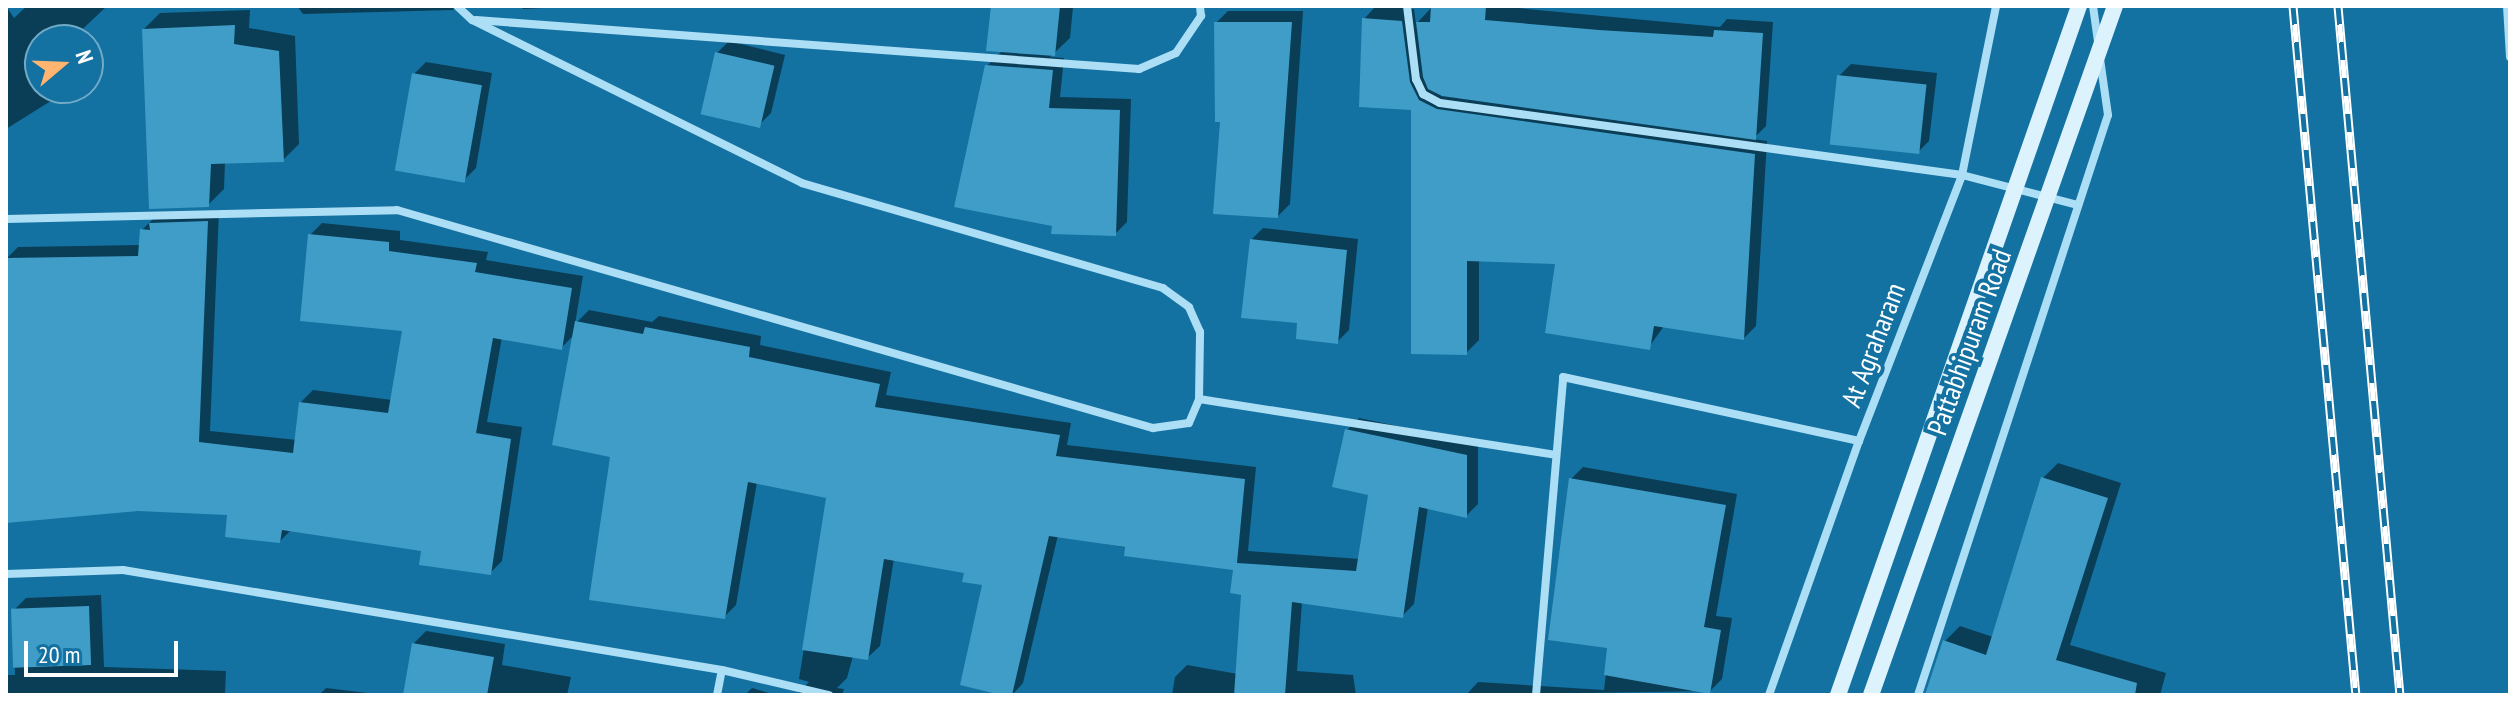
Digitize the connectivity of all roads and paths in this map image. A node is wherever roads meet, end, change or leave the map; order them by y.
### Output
1 (457, 6) edge
2 (1200, 6) edge
3 (1407, 6) edge
4 (1996, 6) edge
5 (2079, 6) edge
6 (2093, 6) edge
7 (2115, 6) edge
8 (2507, 6) edge
9 (472, 20) junction
10 (2510, 57) edge
11 (1962, 175) junction
12 (2078, 205) junction
13 (6, 219) edge
14 (1199, 399) junction
15 (1859, 441) junction
16 (1556, 455) junction
17 (6, 574) edge
18 (722, 670) junction
19 (717, 695) edge
20 (829, 695) edge
21 (1536, 695) edge
22 (1769, 695) edge
23 (1838, 695) edge
24 (1871, 695) edge
25 (1918, 695) edge

1 - 9 street
2 - 9 street
3 - 11 street
4 - 11 street, At Agraharam
5 - 23 street, Pattabhipuram Road, bridge
6 - 12 street
7 - 24 street, Pattabhipuram Road, bridge
8 - 10 street
9 - 14 street
11 - 12 street
11 - 15 street, At Agraharam
12 - 25 street
13 - 14 street
14 - 16 street
15 - 16 street
15 - 22 street, At Agraharam
16 - 21 street
17 - 18 street
18 - 19 street
18 - 20 street

